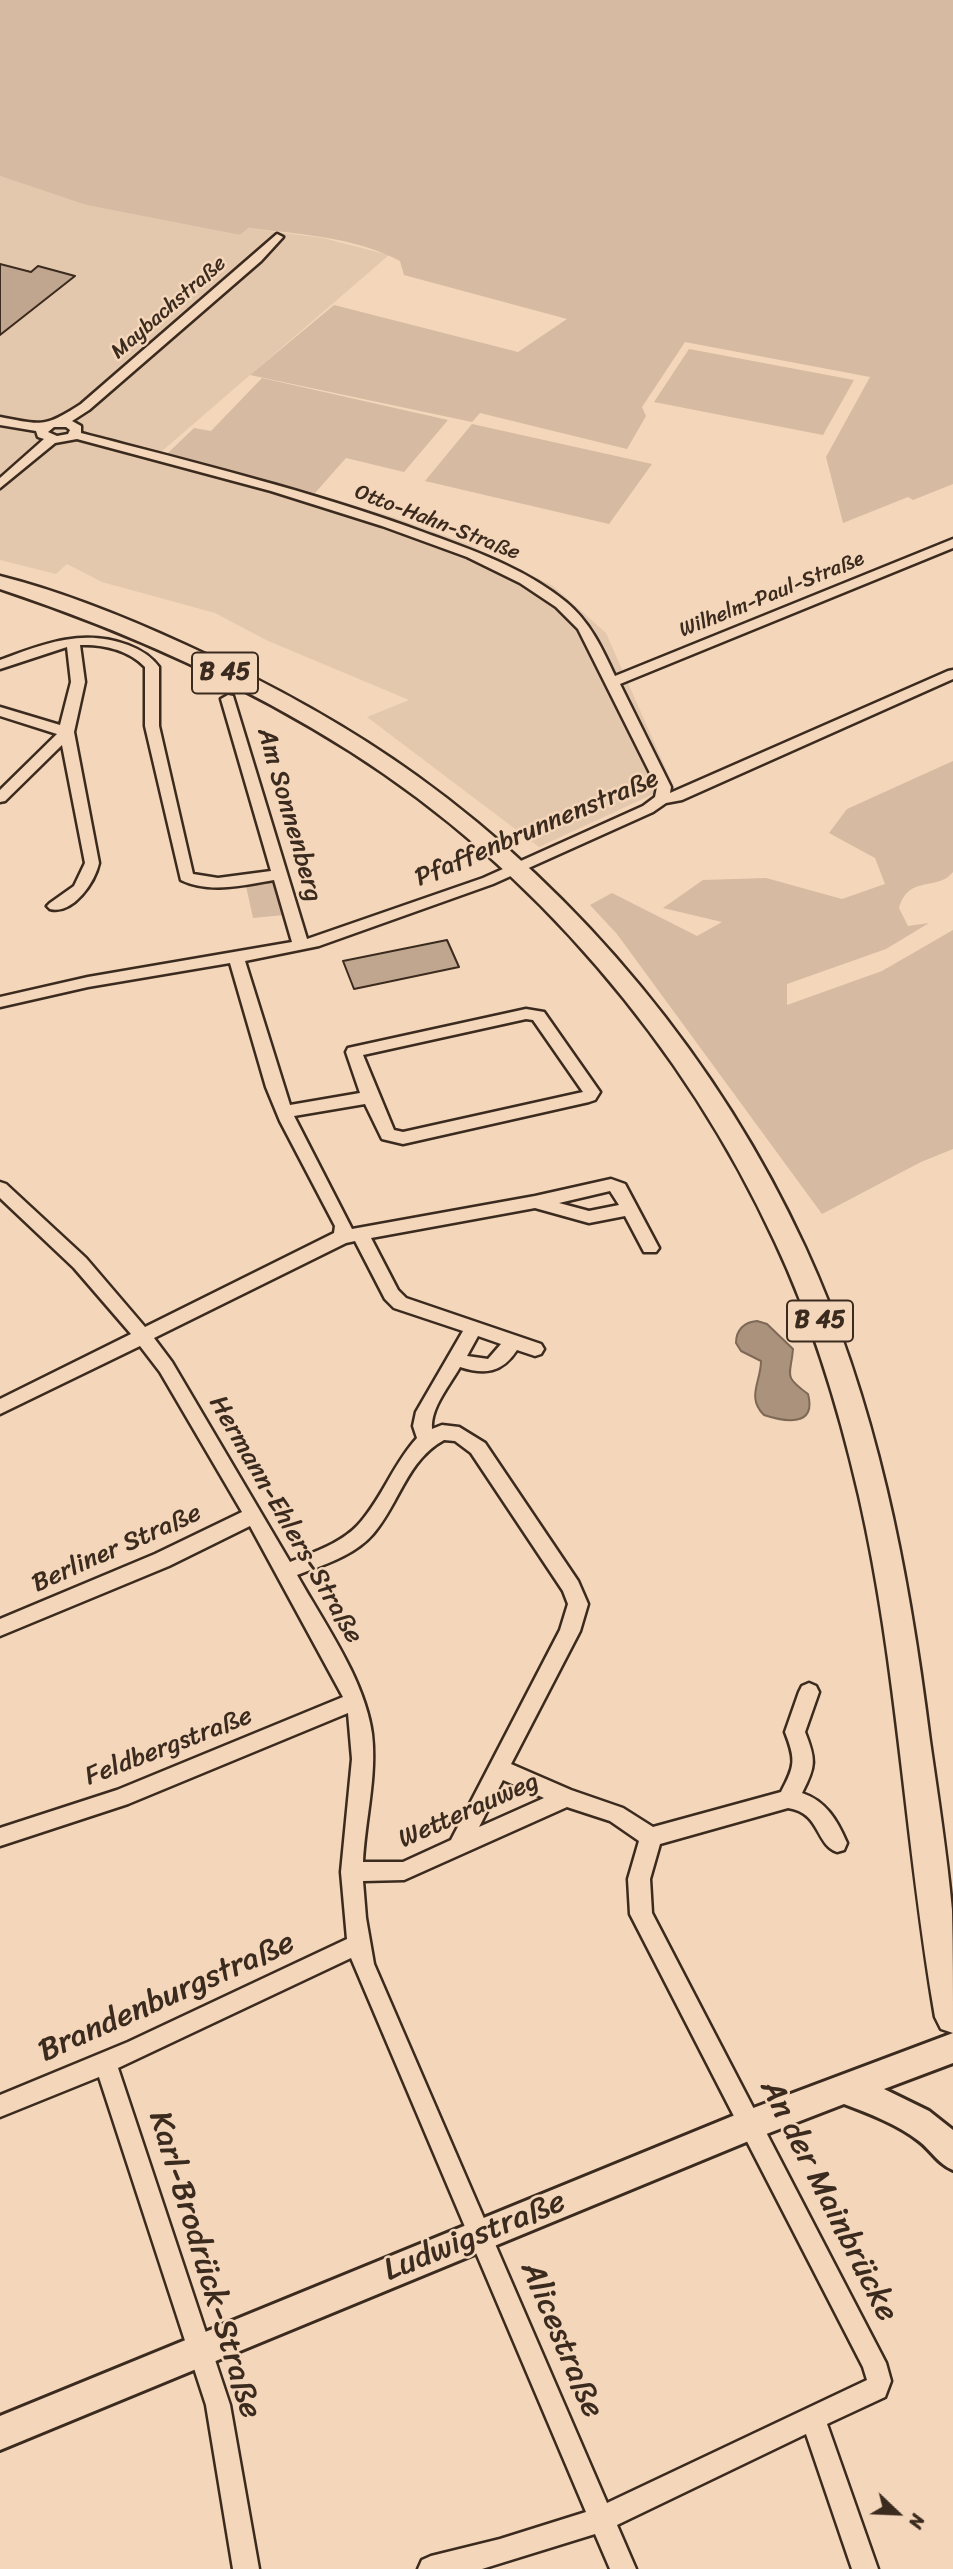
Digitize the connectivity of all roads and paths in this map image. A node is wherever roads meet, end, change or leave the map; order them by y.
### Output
1 (277, 237) dead end
2 (0, 421) edge
3 (70, 427) junction
4 (47, 434) junction
5 (0, 484) edge
6 (951, 546) edge
7 (0, 582) edge
8 (73, 641) junction
9 (0, 664) edge
10 (953, 674) edge
11 (613, 682) junction
12 (228, 699) dead end
13 (0, 711) edge
14 (67, 732) junction
15 (0, 798) edge
16 (662, 799) junction
17 (516, 869) junction
18 (281, 874) junction
19 (55, 905) dead end
20 (301, 945) junction
21 (236, 958) junction
22 (0, 1002) edge
23 (370, 1097) junction
24 (285, 1112) junction
25 (0, 1188) edge
26 (536, 1202) junction
27 (630, 1209) junction
28 (351, 1236) junction
29 (650, 1248) dead end
30 (473, 1329) junction
31 (144, 1337) junction
32 (513, 1341) junction
33 (535, 1349) dead end
34 (456, 1359) junction
35 (0, 1407) edge
36 (427, 1438) junction
37 (254, 1515) junction
38 (285, 1572) junction
39 (0, 1628) edge
40 (809, 1692) dead end
41 (355, 1701) junction
42 (500, 1769) junction
43 (566, 1798) junction
44 (788, 1799) junction
45 (0, 1837) edge
46 (651, 1837) junction
47 (837, 1843) dead end
48 (457, 1849) junction
49 (352, 1872) junction
50 (358, 1944) junction
51 (949, 1970) edge
52 (953, 2017) edge
53 (953, 2048) edge
54 (106, 2065) junction
55 (844, 2090) junction
56 (0, 2106) edge
57 (751, 2123) junction
58 (953, 2154) edge
59 (479, 2235) junction
60 (201, 2348) junction
61 (813, 2419) junction
62 (0, 2432) edge
63 (602, 2519) junction
64 (246, 2569) edge
65 (431, 2569) edge
66 (622, 2569) edge
67 (865, 2569) edge

1 - 3 street, Maybachstraße
2 - 4 street, Otto-Hahn-Straße
3 - 4 street
3 - 4 street, Otto-Hahn-Straße
3 - 11 street, Otto-Hahn-Straße
4 - 5 street
6 - 11 street, Wilhelm-Paul-Straße
7 - 17 main road, B 45
8 - 9 street
8 - 14 street
8 - 18 street
10 - 16 street, Pfaffenbrunnenstraße
11 - 16 street, Otto-Hahn-Straße
12 - 18 street, Am Sonnenberg
13 - 14 street
14 - 15 street
14 - 19 street
16 - 17 street, Pfaffenbrunnenstraße
17 - 20 street, Pfaffenbrunnenstraße
17 - 51 main road, B 45
18 - 20 street, Am Sonnenberg
20 - 21 street, Pfaffenbrunnenstraße
21 - 22 street, Pfaffenbrunnenstraße
21 - 24 street
23 - 23 street
23 - 24 street
24 - 28 street
25 - 31 street, Hermann-Ehlers-Straße
26 - 27 street
26 - 27 street
26 - 28 street
27 - 29 street
28 - 30 street
28 - 31 street
30 - 32 street
30 - 34 street
31 - 35 street
31 - 37 street, Hermann-Ehlers-Straße
32 - 33 street
32 - 34 street
34 - 36 street
36 - 38 street
36 - 42 street
37 - 38 street, Hermann-Ehlers-Straße
37 - 39 street, Berliner Straße
38 - 41 street, Hermann-Ehlers-Straße
40 - 44 street
41 - 45 street, Feldbergstraße
41 - 49 street, Hermann-Ehlers-Straße
42 - 43 street, Wetterauweg
42 - 48 street
43 - 46 street, Wetterauweg
43 - 48 street, Wetterauweg
44 - 46 street
44 - 47 street
46 - 57 street, An der Mainbrücke
48 - 49 street, Wetterauweg
49 - 50 street, Hermann-Ehlers-Straße
50 - 54 street, Brandenburgstraße
50 - 59 street, Alicestraße
51 - 52 main road, B 45
53 - 55 main road, Ludwigstraße
54 - 56 street, Brandenburgstraße
54 - 60 street, Karl-Brodrück-Straße
55 - 57 main road, Ludwigstraße
55 - 58 main road
57 - 59 main road, Ludwigstraße
57 - 61 street, An der Mainbrücke
59 - 60 main road, Ludwigstraße
59 - 63 street, Alicestraße
60 - 62 main road, Ludwigstraße
60 - 64 street, Karl-Brodrück-Straße
61 - 63 street
61 - 67 street
63 - 65 street
63 - 66 street, Alicestraße

